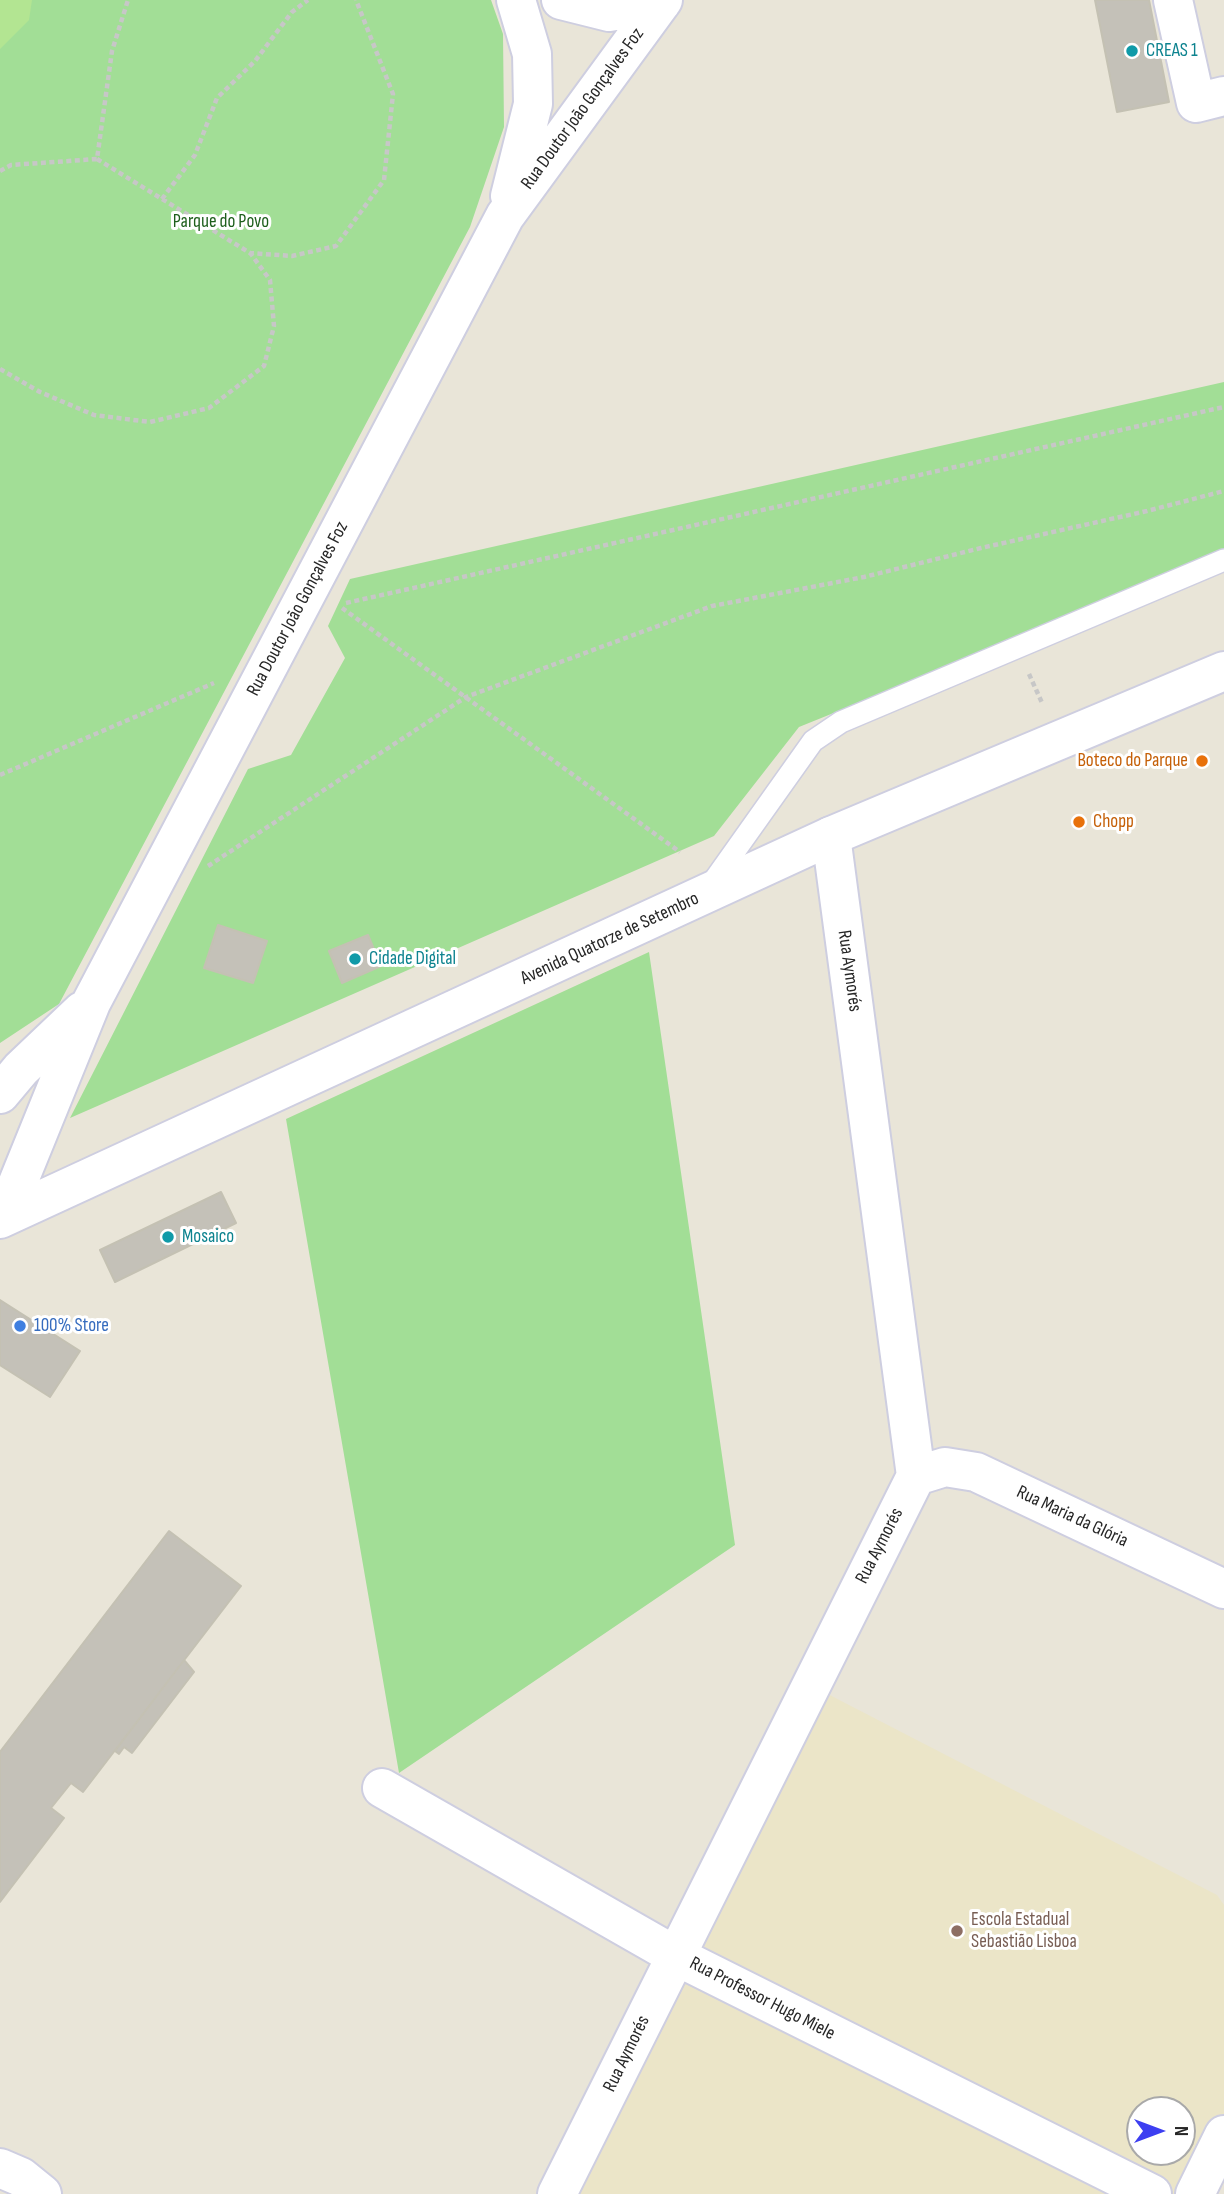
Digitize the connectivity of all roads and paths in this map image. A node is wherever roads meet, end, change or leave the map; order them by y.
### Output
1 (128, 0) edge
2 (307, 0) edge
3 (356, 0) edge
4 (516, 0) edge
5 (561, 0) edge
6 (1173, 0) edge
7 (662, 2) edge
8 (1224, 96) edge
9 (97, 159) junction
10 (0, 171) edge
11 (162, 199) junction
12 (505, 216) junction
13 (250, 253) junction
14 (0, 369) edge
15 (1224, 407) edge
16 (1224, 491) edge
17 (1224, 560) edge
18 (1017, 648) junction
19 (1224, 671) edge
20 (222, 680) dead end
21 (466, 697) junction
22 (1059, 741) junction
23 (0, 775) edge
24 (831, 836) junction
25 (680, 852) dead end
26 (204, 868) dead end
27 (702, 897) junction
28 (91, 1003) junction
29 (61, 1030) junction
30 (0, 1070) edge
31 (0, 1094) edge
32 (2, 1218) edge
33 (916, 1476) junction
34 (1224, 1589) edge
35 (382, 1788) dead end
36 (676, 1956) junction
37 (1224, 2135) edge
38 (0, 2168) edge
39 (42, 2194) edge
40 (557, 2194) edge
41 (1152, 2194) edge
42 (1195, 2194) edge

1 - 9 path
2 - 11 path
3 - 13 path
4 - 12 street, Rua Doutor João Gonçalves Foz
5 - 7 street
6 - 8 street
7 - 12 street, Rua Doutor João Gonçalves Foz
9 - 10 path
9 - 11 path
11 - 13 path
12 - 28 street, Rua Doutor João Gonçalves Foz
13 - 14 path
15 - 21 path
16 - 21 path
17 - 18 lane
18 - 22 path
18 - 27 lane
19 - 22 street, Avenida Quatorze de Setembro
20 - 23 path
21 - 25 path
21 - 26 path
22 - 24 street, Avenida Quatorze de Setembro
24 - 27 street, Avenida Quatorze de Setembro
24 - 33 street, Rua Aymorés
27 - 32 street, Avenida Quatorze de Setembro
28 - 29 street, Rua Doutor João Gonçalves Foz
28 - 32 street, Rua Doutor João Gonçalves Foz
29 - 30 street
29 - 31 street, Rua Doutor João Gonçalves Foz
33 - 34 street, Rua Maria da Glória
33 - 36 street, Rua Aymorés
35 - 36 street, Rua Professor Hugo Miele
36 - 40 street, Rua Aymorés
36 - 41 street, Rua Professor Hugo Miele
37 - 42 street
38 - 39 street

